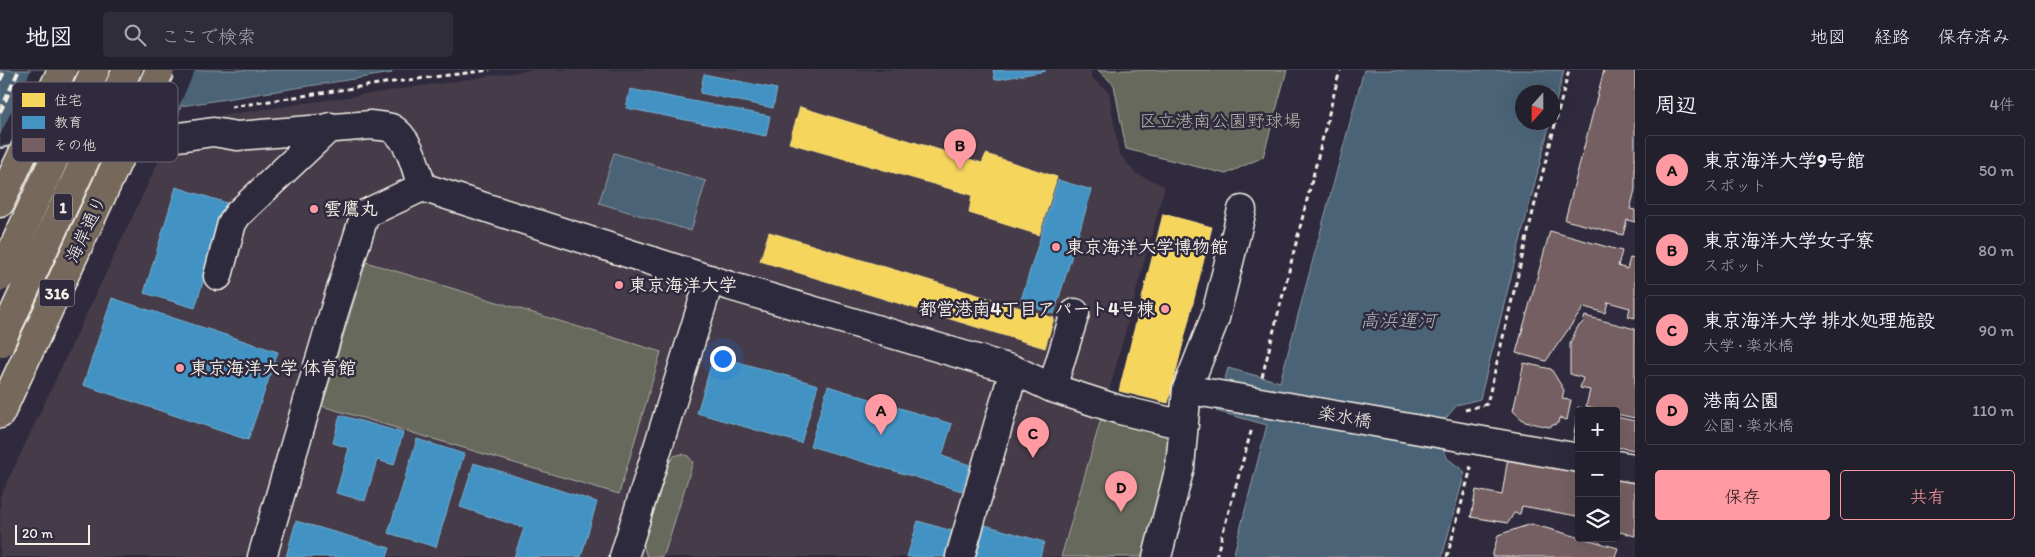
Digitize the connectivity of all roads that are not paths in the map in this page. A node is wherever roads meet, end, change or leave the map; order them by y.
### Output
1 (62, 70) edge
2 (95, 70) edge
3 (127, 70) edge
4 (160, 70) edge
5 (56, 82) edge
6 (89, 82) edge
7 (121, 82) edge
8 (154, 82) edge
9 (330, 127) junction
10 (178, 140) edge
11 (14, 162) edge
12 (53, 162) edge
13 (84, 162) edge
14 (89, 162) edge
15 (117, 162) edge
16 (3, 183) edge
17 (422, 187) junction
18 (1242, 210) dead end
19 (218, 276) dead end
20 (0, 277) edge
21 (710, 279) junction
22 (1074, 313) dead end
23 (0, 343) edge
24 (1014, 370) junction
25 (1052, 388) junction
26 (1195, 391) junction
27 (0, 414) edge
28 (1184, 425) junction
29 (1575, 457) edge
30 (1620, 466) edge
31 (1635, 468) edge
32 (262, 557) edge
33 (624, 557) edge
34 (960, 557) edge
35 (1157, 557) edge

1 - 5 main road, bridge
2 - 6 main road, 1, bridge
3 - 7 main road, 1, bridge
4 - 8 main road, 海岸通り / 316, bridge
9 - 10 street
9 - 17 street
9 - 19 street
11 - 16 main road, bridge
12 - 20 main road, 1, bridge
13 - 23 main road, 1, bridge
14 - 16 street
15 - 27 main road, 海岸通り / 316, bridge
17 - 21 street
17 - 32 street
18 - 26 street
21 - 24 street
21 - 33 street
22 - 25 street
24 - 25 street
24 - 34 street
25 - 28 street
26 - 28 street
26 - 29 street, 楽水橋, bridge
28 - 35 street
30 - 31 street

